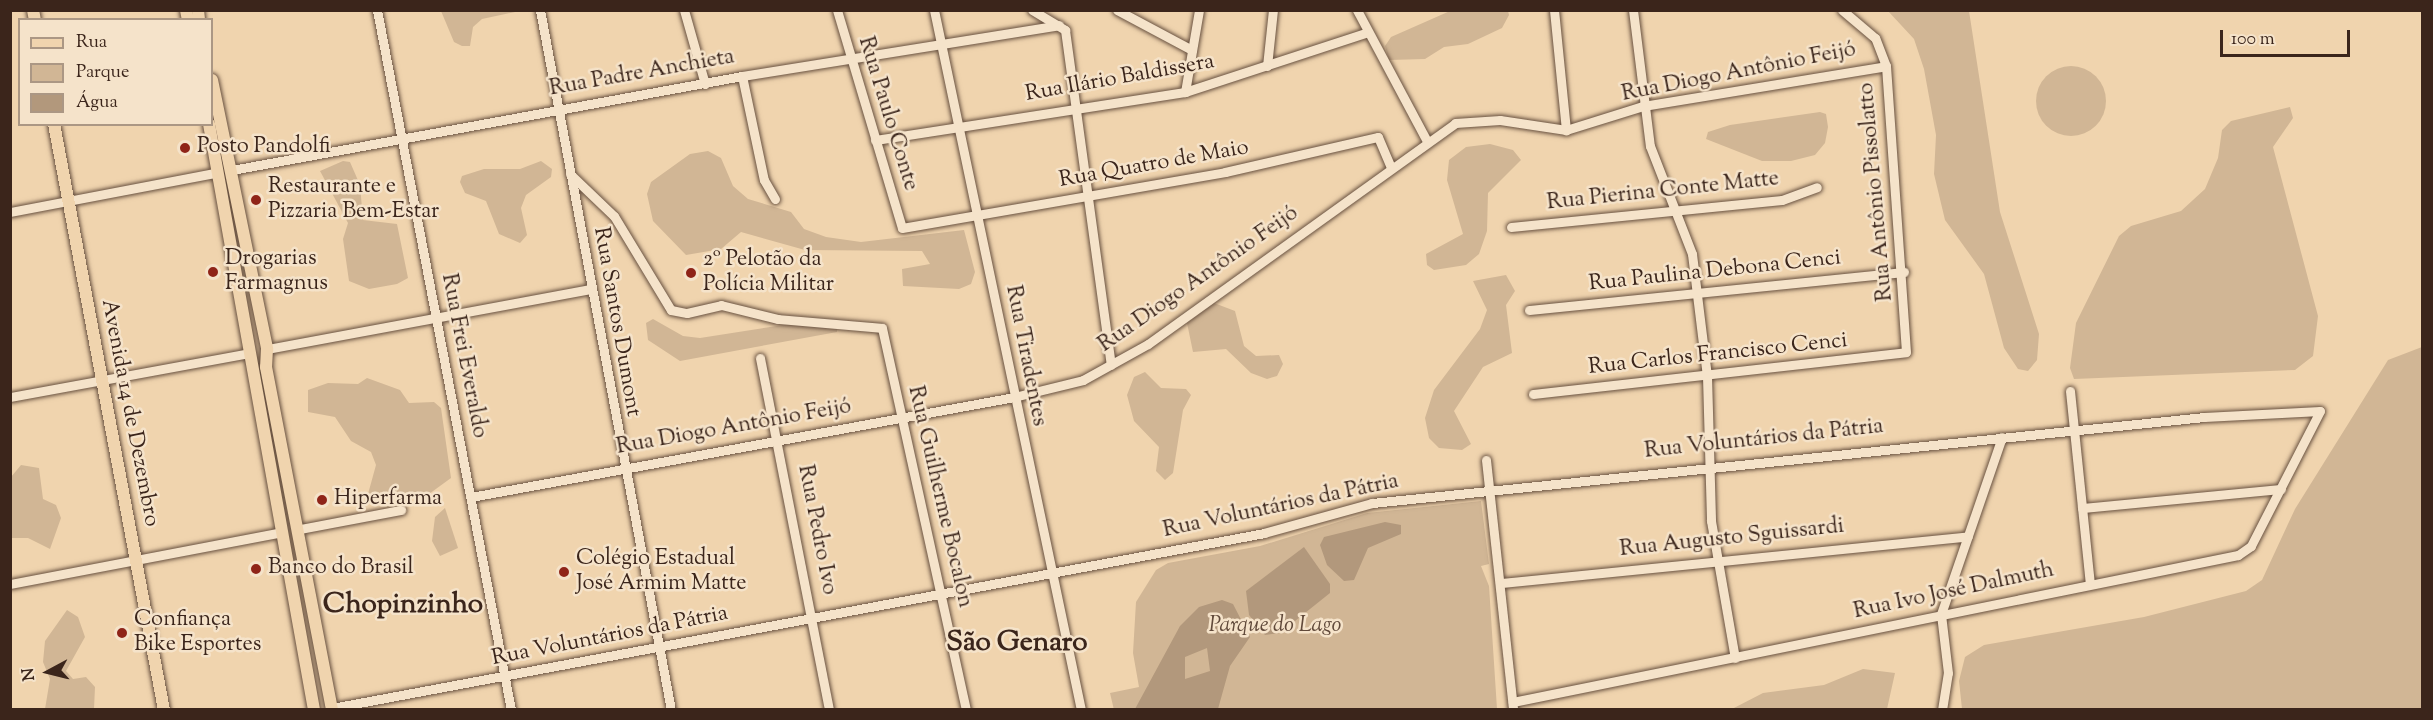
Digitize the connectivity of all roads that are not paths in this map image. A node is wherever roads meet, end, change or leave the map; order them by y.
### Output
1 (377, 10) edge
2 (540, 10) edge
3 (684, 10) edge
4 (837, 10) edge
5 (934, 10) edge
6 (1032, 10) edge
7 (1118, 10) edge
8 (1199, 10) edge
9 (1273, 10) edge
10 (1357, 10) edge
11 (1554, 10) edge
12 (1633, 10) edge
13 (1842, 10) edge
14 (1059, 25) junction
15 (1366, 33) junction
16 (941, 45) junction
17 (1192, 50) junction
18 (851, 62) junction
19 (1267, 66) junction
20 (1886, 66) junction
21 (742, 76) junction
22 (705, 84) junction
23 (213, 88) edge
24 (1185, 92) junction
25 (1643, 106) junction
26 (1078, 107) junction
27 (558, 108) junction
28 (54, 126) edge
29 (209, 126) edge
30 (958, 126) junction
31 (1566, 130) junction
32 (401, 138) junction
33 (1426, 139) junction
34 (875, 140) junction
35 (1391, 168) junction
36 (224, 172) junction
37 (570, 174) junction
38 (1817, 187) dead end
39 (1086, 197) junction
40 (775, 199) dead end
41 (68, 201) junction
42 (1675, 211) junction
43 (10, 212) edge
44 (977, 217) junction
45 (1511, 227) dead end
46 (902, 228) joint
47 (1904, 273) junction
48 (591, 289) junction
49 (1696, 294) junction
50 (1529, 310) dead end
51 (436, 318) junction
52 (259, 351) junction
53 (1906, 352) joint
54 (760, 358) dead end
55 (1112, 365) junction
56 (1707, 376) junction
57 (102, 379) junction
58 (2070, 391) dead end
59 (1533, 394) dead end
60 (10, 397) edge
61 (1014, 398) junction
62 (2320, 411) joint
63 (901, 418) junction
64 (2074, 431) junction
65 (2002, 437) junction
66 (779, 440) junction
67 (1486, 460) dead end
68 (1708, 466) junction
69 (622, 468) junction
70 (2287, 477) junction
71 (2297, 484) dead end
72 (1489, 489) junction
73 (2281, 489) junction
74 (471, 498) junction
75 (2082, 508) junction
76 (401, 510) dead end
77 (291, 530) junction
78 (1968, 536) junction
79 (135, 559) junction
80 (1716, 560) junction
81 (1051, 574) junction
82 (1501, 583) junction
83 (10, 584) edge
84 (2090, 584) junction
85 (942, 595) junction
86 (1941, 614) junction
87 (813, 620) junction
88 (659, 646) junction
89 (1735, 658) junction
90 (505, 676) junction
91 (1513, 706) edge
92 (324, 707) edge
93 (164, 710) edge
94 (511, 710) edge
95 (671, 710) edge
96 (829, 710) edge
97 (966, 710) edge
98 (1081, 710) edge
99 (1942, 710) edge

1 - 32 street, Rua Frei Everaldo
2 - 27 street, Rua Santos Dumont
3 - 22 street
4 - 18 street, Rua Paulo Conte
5 - 16 street, Rua Tiradentes
6 - 14 street
7 - 17 street
8 - 17 street
9 - 19 street
10 - 15 street
11 - 31 street
12 - 25 street
13 - 20 street, Rua Antônio Pissolatto
14 - 16 street, Rua Padre Anchieta
14 - 26 street
15 - 19 street, Rua Ilário Baldissera
15 - 33 street
16 - 18 street, Rua Padre Anchieta
16 - 30 street, Rua Tiradentes
17 - 24 street
18 - 21 street, Rua Padre Anchieta
18 - 34 street, Rua Paulo Conte
19 - 24 street, Rua Ilário Baldissera
20 - 25 street, Rua Diogo Antônio Feijó
20 - 47 street, Rua Antônio Pissolatto
21 - 22 street, Rua Padre Anchieta
21 - 40 street
22 - 27 street, Rua Padre Anchieta
23 - 36 main road
24 - 26 street, Rua Ilário Baldissera
25 - 31 street, Rua Diogo Antônio Feijó
25 - 42 street
26 - 30 street, Rua Ilário Baldissera
26 - 39 street
27 - 32 street, Rua Padre Anchieta
27 - 37 street, Rua Santos Dumont
28 - 41 main road, Avenida 14 de Dezembro
29 - 36 main road
30 - 34 street, Rua Ilário Baldissera
30 - 44 street, Rua Tiradentes
31 - 33 street, Rua Diogo Antônio Feijó
32 - 36 street, Rua Padre Anchieta
32 - 51 street, Rua Frei Everaldo
33 - 35 street, Rua Diogo Antônio Feijó
34 - 46 street, Rua Paulo Conte
35 - 39 street, Rua Quatro de Maio
35 - 55 street, Rua Diogo Antônio Feijó
36 - 41 street, Rua Padre Anchieta
36 - 52 main road
37 - 48 street, Rua Santos Dumont
37 - 63 street, Rua Guilherme Bocalon
38 - 42 street, Rua Pierina Conte Matte
39 - 44 street, Rua Quatro de Maio
39 - 55 street
41 - 43 street, Rua Padre Anchieta
41 - 57 main road, Avenida 14 de Dezembro
42 - 45 street, Rua Pierina Conte Matte
42 - 49 street
44 - 46 street, Rua Quatro de Maio
44 - 61 street, Rua Tiradentes
47 - 49 street, Rua Paulina Debona Cenci
47 - 53 street, Rua Antônio Pissolatto
48 - 51 street
48 - 69 street, Rua Santos Dumont
49 - 50 street, Rua Paulina Debona Cenci
49 - 56 street
51 - 52 street
51 - 74 street, Rua Frei Everaldo
52 - 57 street
52 - 77 main road
53 - 56 street, Rua Carlos Francisco Cenci
54 - 66 street, Rua Pedro Ivo
55 - 61 street, Rua Diogo Antônio Feijó
56 - 59 street, Rua Carlos Francisco Cenci
56 - 68 street
57 - 60 street
57 - 79 main road, Avenida 14 de Dezembro
58 - 64 street
61 - 63 street, Rua Diogo Antônio Feijó
61 - 81 street, Rua Tiradentes
62 - 64 street, Rua Voluntários da Pátria
62 - 70 street, Rua Ivo José Dalmuth
63 - 66 street, Rua Diogo Antônio Feijó
63 - 85 street, Rua Guilherme Bocalon
64 - 65 street, Rua Voluntários da Pátria
64 - 75 street
65 - 68 street, Rua Voluntários da Pátria
65 - 78 street
66 - 69 street, Rua Diogo Antônio Feijó
66 - 87 street, Rua Pedro Ivo
67 - 72 street
68 - 72 street, Rua Voluntários da Pátria
68 - 80 street
69 - 74 street, Rua Diogo Antônio Feijó
69 - 88 street, Rua Santos Dumont
70 - 71 street
70 - 73 street, Rua Ivo José Dalmuth
72 - 81 street, Rua Voluntários da Pátria
72 - 82 street
73 - 75 street
73 - 84 street, Rua Ivo José Dalmuth
74 - 90 street, Rua Frei Everaldo
75 - 84 street
76 - 77 street
77 - 79 street
77 - 92 main road
78 - 80 street, Rua Augusto Sguissardi
78 - 86 street
79 - 83 street
79 - 93 main road, Avenida 14 de Dezembro
80 - 82 street, Rua Augusto Sguissardi
80 - 89 street
81 - 85 street, Rua Voluntários da Pátria
81 - 98 street, Rua Tiradentes
82 - 91 street
84 - 86 street, Rua Ivo José Dalmuth
85 - 87 street, Rua Voluntários da Pátria
85 - 97 street, Rua Guilherme Bocalon
86 - 89 street, Rua Ivo José Dalmuth
86 - 99 street
87 - 88 street, Rua Voluntários da Pátria
87 - 96 street, Rua Pedro Ivo
88 - 90 street, Rua Voluntários da Pátria
88 - 95 street, Rua Santos Dumont
89 - 91 street, Rua Ivo José Dalmuth
90 - 92 street, Rua Voluntários da Pátria
90 - 94 street, Rua Frei Everaldo

